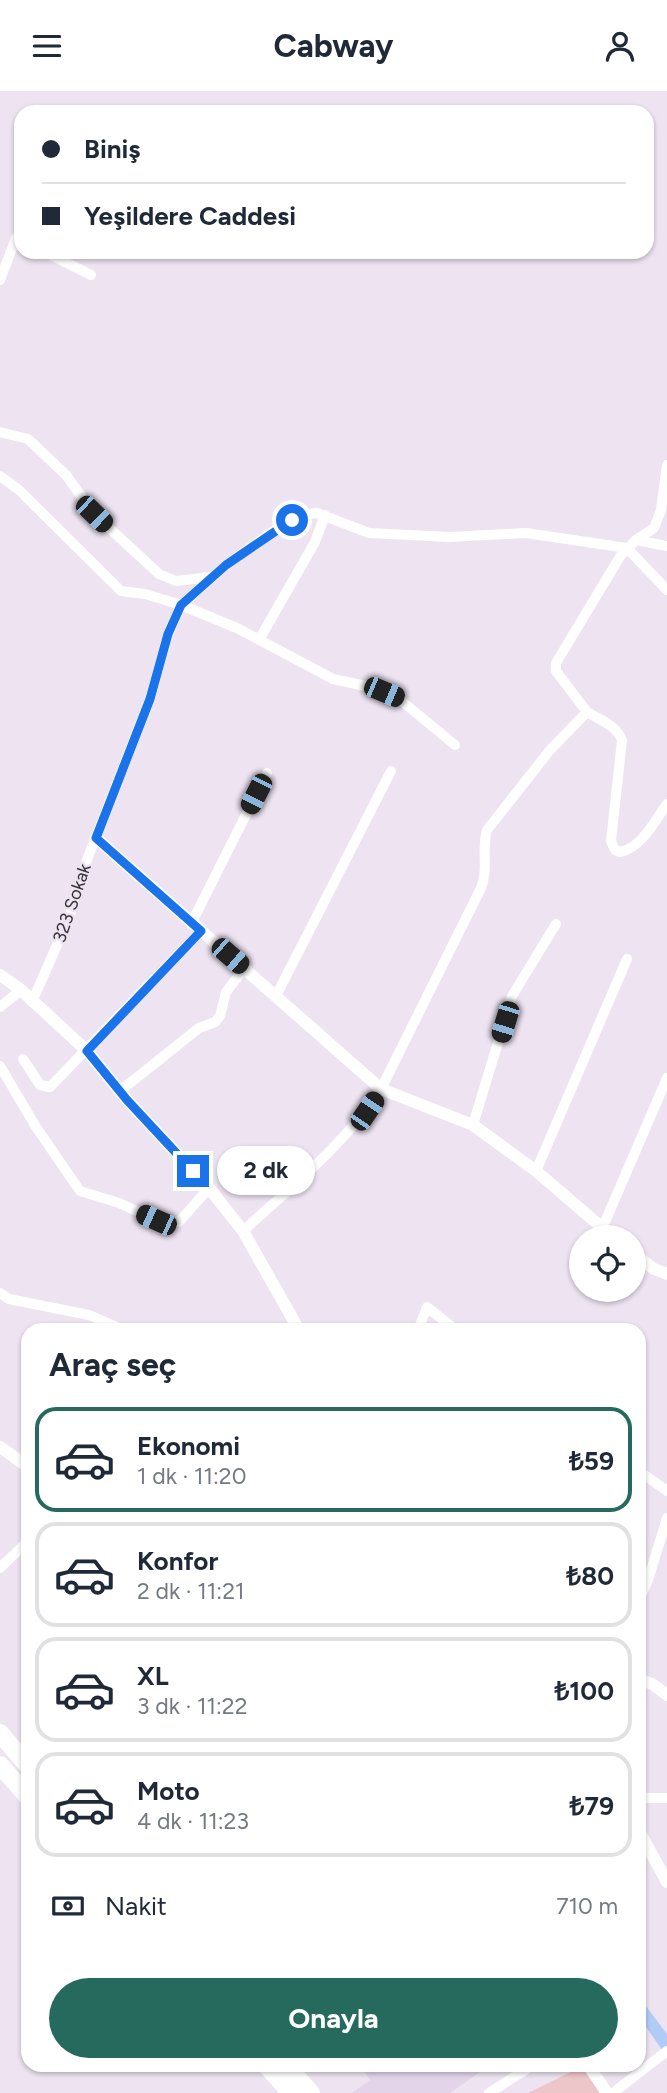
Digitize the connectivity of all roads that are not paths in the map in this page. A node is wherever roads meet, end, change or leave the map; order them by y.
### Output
1 (14, 243) edge
2 (59, 259) edge
3 (91, 275) dead end
4 (0, 280) edge
5 (0, 432) edge
6 (667, 465) edge
7 (0, 476) edge
8 (325, 515) junction
9 (636, 540) junction
10 (667, 546) edge
11 (627, 548) junction
12 (211, 577) junction
13 (667, 590) edge
14 (181, 605) junction
15 (259, 640) junction
16 (587, 712) junction
17 (455, 745) dead end
18 (391, 771) dead end
19 (267, 773) dead end
20 (667, 804) edge
21 (96, 838) junction
22 (556, 924) dead end
23 (196, 928) junction
24 (627, 959) dead end
25 (244, 969) junction
26 (0, 975) edge
27 (21, 991) junction
28 (276, 996) junction
29 (32, 1003) junction
30 (0, 1007) edge
31 (87, 1051) junction
32 (23, 1059) dead end
33 (0, 1066) edge
34 (667, 1078) edge
35 (381, 1090) junction
36 (120, 1091) junction
37 (473, 1125) junction
38 (536, 1171) junction
39 (209, 1188) junction
40 (597, 1225) edge
41 (604, 1225) edge
42 (243, 1231) junction
43 (646, 1263) edge
44 (667, 1274) edge
45 (0, 1293) edge
46 (108, 1323) edge
47 (295, 1323) edge
48 (421, 1323) edge
49 (447, 1323) edge
50 (0, 1447) edge
51 (21, 1462) edge
52 (646, 1476) edge
53 (667, 1490) edge
54 (667, 1518) edge
55 (21, 1548) edge
56 (0, 1568) edge
57 (646, 1584) edge
58 (646, 1682) edge
59 (667, 1695) edge
60 (0, 1733) edge
61 (21, 1758) edge
62 (0, 1765) edge
63 (21, 1789) edge
64 (646, 1797) edge
65 (667, 1798) edge
66 (646, 1844) edge
67 (667, 1882) edge
68 (667, 2051) edge
69 (646, 2066) edge
70 (272, 2072) edge
71 (296, 2072) edge
72 (522, 2072) edge
73 (593, 2072) edge
74 (638, 2072) edge
75 (291, 2093) edge
76 (311, 2093) edge
77 (489, 2093) edge
78 (607, 2093) edge
79 (613, 2093) edge

1 - 4 street
2 - 3 street
5 - 12 street
6 - 9 street
7 - 14 street
8 - 11 street
8 - 12 street
8 - 15 street
9 - 10 street
9 - 11 street
11 - 13 street
11 - 16 street
12 - 14 street
14 - 15 street
14 - 21 street, 323 Sokak
15 - 17 street
16 - 20 street
16 - 35 street
18 - 28 street
19 - 23 street
21 - 23 street
21 - 29 street, 323 Sokak
22 - 37 street
23 - 25 street
23 - 31 street
24 - 38 street
25 - 28 street
25 - 36 street
26 - 27 street
27 - 29 street
27 - 30 street
28 - 35 street
29 - 31 street
31 - 32 street
31 - 36 street
33 - 39 street
34 - 41 street
35 - 37 street
35 - 42 street
36 - 39 street
37 - 38 street
38 - 40 street
39 - 42 street
42 - 47 street
43 - 44 street
45 - 46 street
48 - 49 street
50 - 51 street
52 - 53 street
54 - 57 street
55 - 56 street
58 - 59 street
60 - 61 highway
62 - 63 highway
64 - 65 street
66 - 67 street
68 - 69 street
70 - 75 highway
71 - 76 highway
72 - 77 street
73 - 78 street
74 - 79 street

